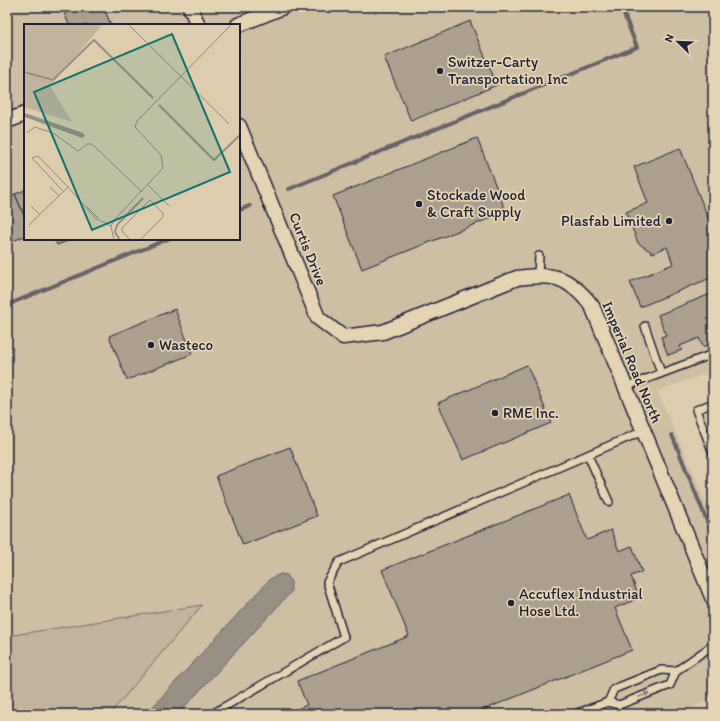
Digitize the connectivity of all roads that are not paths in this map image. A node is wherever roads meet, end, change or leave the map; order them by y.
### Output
1 (190, 7) edge
2 (283, 7) edge
3 (198, 24) edge
4 (240, 24) edge
5 (24, 114) edge
6 (7, 121) edge
7 (240, 128) edge
8 (539, 256) dead end
9 (538, 275) junction
10 (645, 326) dead end
11 (383, 332) joint
12 (713, 354) edge
13 (662, 373) junction
14 (625, 387) junction
15 (713, 403) edge
16 (643, 431) junction
17 (713, 453) edge
18 (588, 455) junction
19 (608, 502) dead end
20 (713, 599) edge
21 (713, 645) edge
22 (676, 671) junction
23 (608, 702) junction
24 (212, 714) edge
25 (575, 714) edge

1 - 3 street
2 - 4 street
5 - 6 street
7 - 11 street, Curtis Drive
8 - 9 lane
9 - 11 street, Imperial Road North
9 - 14 street, Imperial Road North
10 - 13 lane
12 - 13 lane
13 - 14 lane
14 - 16 street, Imperial Road North
15 - 17 lane
16 - 18 lane
16 - 20 street, Imperial Road North
18 - 19 lane
18 - 24 lane
21 - 22 lane
22 - 23 lane
23 -> 22 lane
23 - 25 lane

